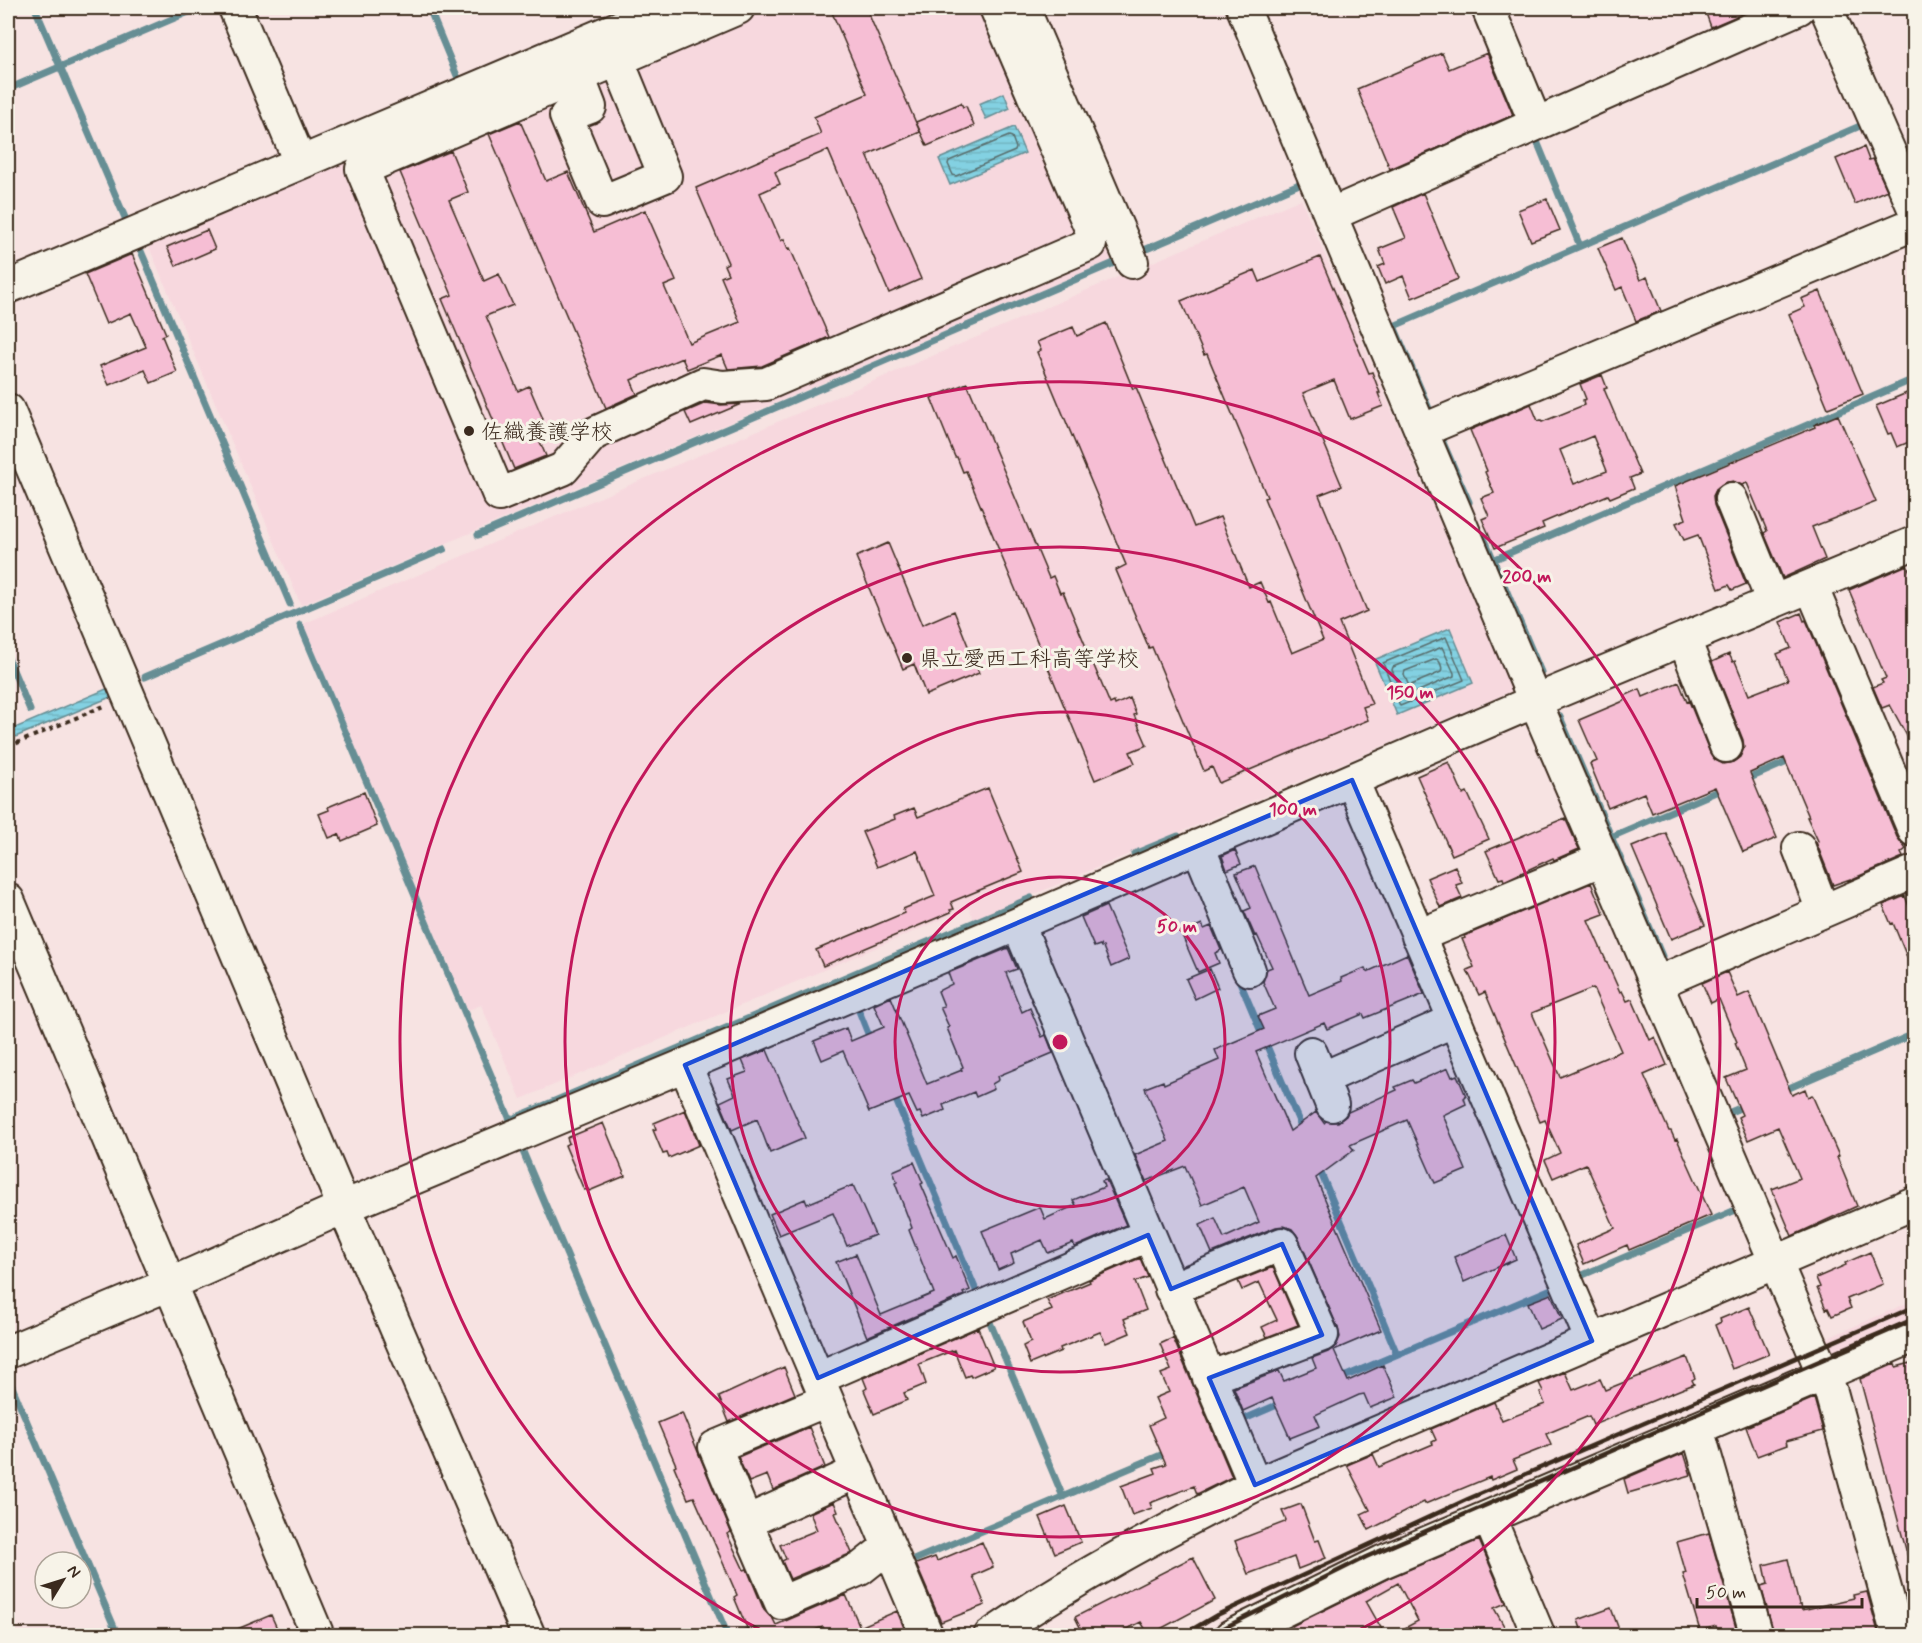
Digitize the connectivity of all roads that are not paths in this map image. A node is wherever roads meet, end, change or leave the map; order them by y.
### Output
1 (235, 8) edge
2 (665, 8) edge
3 (738, 8) edge
4 (996, 8) edge
5 (1023, 8) edge
6 (1243, 8) edge
7 (1488, 8) edge
8 (1799, 8) edge
9 (1826, 8) edge
10 (633, 14) edge
11 (1753, 17) edge
12 (617, 59) junction
13 (582, 64) junction
14 (1536, 124) junction
15 (300, 162) junction
16 (1914, 208) edge
17 (1330, 215) junction
18 (1914, 224) edge
19 (1132, 262) dead end
20 (8, 287) edge
21 (8, 410) edge
22 (1421, 431) junction
23 (1731, 499) dead end
24 (1914, 543) edge
25 (1811, 586) junction
26 (1773, 602) junction
27 (1684, 639) junction
28 (1535, 701) junction
29 (1726, 746) dead end
30 (1352, 780) junction
31 (1914, 830) edge
32 (1198, 846) junction
33 (1799, 848) dead end
34 (1604, 860) junction
35 (1914, 872) edge
36 (8, 900) edge
37 (1823, 911) junction
38 (1018, 924) junction
39 (1418, 936) junction
40 (1249, 970) dead end
41 (1657, 983) junction
42 (1455, 1020) junction
43 (685, 1065) junction
44 (1321, 1079) dead end
45 (1914, 1203) edge
46 (344, 1207) junction
47 (1148, 1234) junction
48 (1776, 1263) junction
49 (170, 1284) junction
50 (1171, 1288) junction
51 (1914, 1336) edge
52 (1592, 1341) junction
53 (8, 1352) edge
54 (1824, 1375) junction
55 (1209, 1378) junction
56 (822, 1389) junction
57 (1697, 1428) junction
58 (857, 1472) junction
59 (1255, 1485) junction
60 (1489, 1517) junction
61 (746, 1522) junction
62 (889, 1546) junction
63 (1024, 1626) edge
64 (1273, 1627) edge
65 (318, 1635) edge
66 (529, 1635) edge
67 (927, 1635) edge
68 (990, 1635) edge
69 (1231, 1635) edge
70 (1539, 1635) edge
71 (1757, 1635) edge
72 (1898, 1635) edge

1 - 15 street
2 - 10 street
3 - 12 street
4 - 13 street
5 - 19 street
6 - 17 street
7 - 14 street
8 - 11 street
9 - 16 street
10 - 13 street
11 - 14 street
12 - 13 street
12 - 13 street
13 - 15 street
14 - 17 street
15 - 20 street
17 - 22 street
18 - 22 street
21 - 46 street
22 - 28 street
23 - 26 street
24 - 25 street
25 - 26 street
25 - 31 street
26 - 27 street
27 - 28 street
27 - 29 street
28 - 30 street
28 - 34 street
30 - 32 street
30 - 39 street
32 - 38 street
32 - 40 street
33 - 37 street
34 - 39 street
34 - 41 street
35 - 37 street
36 - 49 street
37 - 41 street
38 - 43 street
38 - 47 street
39 - 42 street
41 - 48 street
42 - 44 street
42 - 52 street
43 - 46 street
43 - 56 street
45 - 48 street
46 - 49 street
46 - 66 street
47 - 50 street
47 - 56 street
48 - 52 street
48 - 54 street
49 - 53 street
49 - 65 street
50 - 55 street
50 - 55 street
51 - 54 street
52 - 59 street
54 - 57 street
54 - 72 street
55 - 59 street
56 - 58 street
56 - 61 street
57 - 60 street
57 - 71 street
58 - 61 street
58 - 62 street
59 - 63 street
60 - 64 street
60 - 70 street
61 - 62 street
62 - 67 street
63 - 68 street
64 - 69 street

